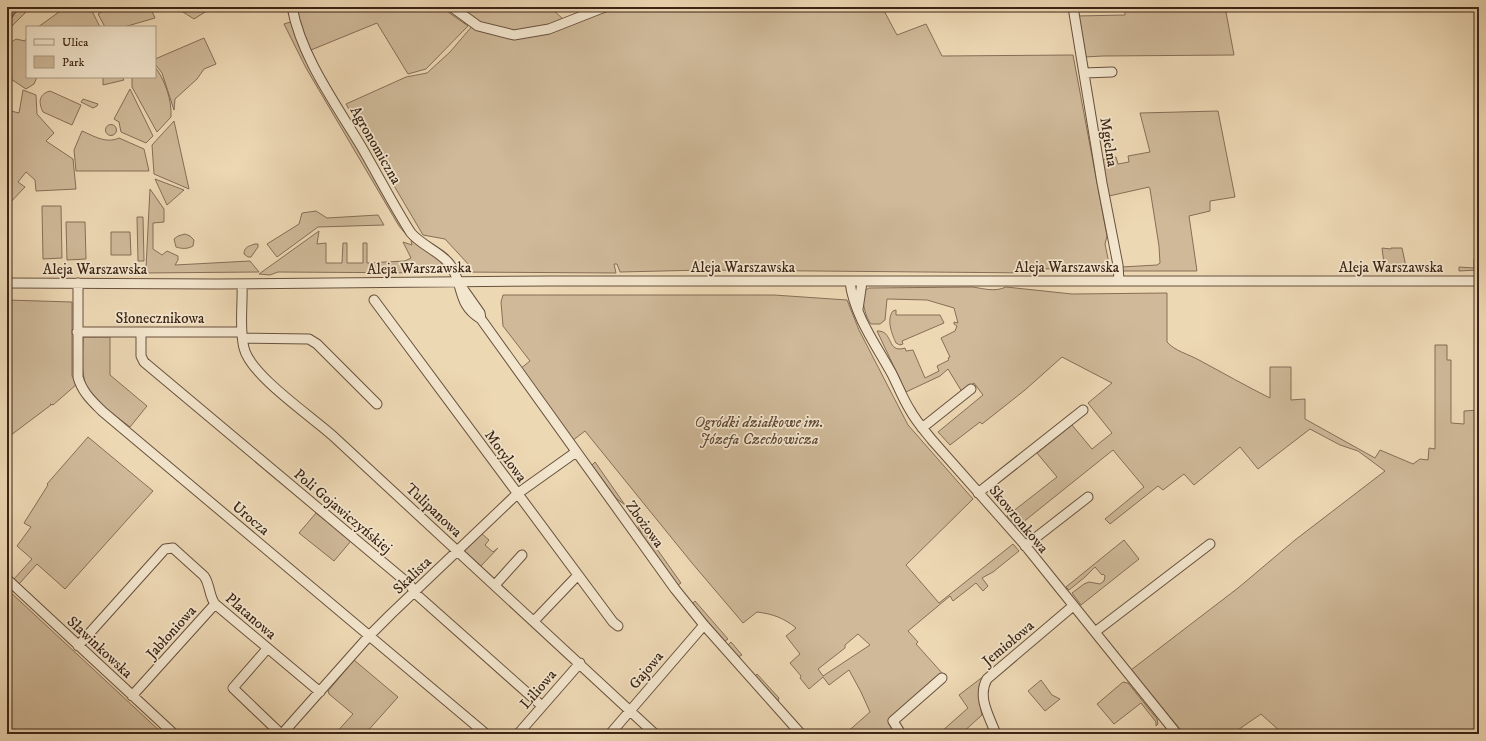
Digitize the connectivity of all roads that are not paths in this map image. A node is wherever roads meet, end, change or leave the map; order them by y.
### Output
1 (292, 7) edge
2 (452, 7) edge
3 (605, 7) edge
4 (1073, 7) edge
5 (1112, 72) dead end
6 (1084, 73) junction
7 (1119, 281) junction
8 (1479, 281) edge
9 (458, 282) junction
10 (850, 282) junction
11 (862, 282) junction
12 (7, 283) edge
13 (78, 283) junction
14 (242, 284) junction
15 (374, 300) dead end
16 (858, 310) junction
17 (77, 332) junction
18 (141, 332) junction
19 (242, 335) junction
20 (971, 390) dead end
21 (377, 404) dead end
22 (1083, 410) dead end
23 (922, 428) junction
24 (576, 452) junction
25 (978, 492) junction
26 (517, 494) junction
27 (1088, 497) dead end
28 (1210, 544) dead end
29 (1025, 546) junction
30 (458, 551) junction
31 (522, 555) dead end
32 (578, 575) junction
33 (7, 579) edge
34 (495, 585) junction
35 (414, 592) junction
36 (215, 604) junction
37 (1073, 606) junction
38 (534, 621) junction
39 (704, 625) junction
40 (618, 626) dead end
41 (1095, 632) junction
42 (369, 636) junction
43 (78, 646) junction
44 (267, 649) junction
45 (580, 663) junction
46 (942, 678) dead end
47 (320, 692) junction
48 (132, 696) junction
49 (542, 706) junction
50 (630, 710) junction
51 (174, 734) edge
52 (282, 734) edge
53 (486, 734) edge
54 (518, 734) edge
55 (610, 734) edge
56 (655, 734) edge
57 (801, 734) edge
58 (901, 734) edge
59 (996, 734) edge
60 (1177, 734) edge

1 - 9 street, Agronomiczna
2 - 3 street
4 - 6 street, Mgielna
5 - 6 street
6 - 7 street, Mgielna
7 - 8 street, Aleja Warszawska
7 - 11 street, Aleja Warszawska
9 - 10 street, Aleja Warszawska
9 - 14 street, Aleja Warszawska
9 - 24 street, Zbożowa
10 - 11 street, Aleja Warszawska
10 - 16 street, Skowronkowa
11 - 16 street
12 - 13 street, Aleja Warszawska
13 - 14 street, Aleja Warszawska
13 - 17 street, Urocza
14 - 19 street, Tulipanowa
15 - 26 street, Motylowa
16 - 23 street, Skowronkowa
17 - 18 street, Słonecznikowa
17 - 42 street, Urocza
18 - 19 street, Słonecznikowa
18 - 35 street, Poli Gojawiczyńskiej
19 - 21 street, Słonecznikowa
19 - 30 street, Tulipanowa
20 - 23 street
22 - 25 street
23 - 25 street, Skowronkowa
24 - 26 street, Skalista
24 - 39 street, Zbożowa
25 - 29 street, Skowronkowa
26 - 30 street, Skalista
26 - 32 street, Motylowa
27 - 29 street
28 - 41 street
29 - 37 street, Skowronkowa
30 - 34 street, Tulipanowa
30 - 35 street, Skalista
31 - 34 street
32 - 38 street
32 - 40 street, Motylowa
33 - 43 street, Sławinkowska
34 - 38 street, Tulipanowa
35 - 42 street, Skalista
35 - 49 street, Poli Gojawiczyńskiej
36 - 43 street, Platanowa
36 - 44 street, Platanowa
36 - 48 street, Jabłoniowa
37 - 41 street, Skowronkowa
37 - 59 street, Jemiołowa
38 - 45 street, Tulipanowa
39 - 50 street, Gajowa
39 - 57 street, Zbożowa
41 - 60 street, Skowronkowa
42 - 47 street, Skalista
42 - 53 street, Urocza
43 - 48 street, Sławinkowska
44 - 47 street, Platanowa
44 - 52 street
45 - 49 street, Liliowa
45 - 50 street, Tulipanowa
46 - 58 street
47 - 52 street, Skalista
48 - 51 street, Sławinkowska
49 - 54 street, Liliowa
50 - 55 street, Gajowa
50 - 56 street, Tulipanowa

